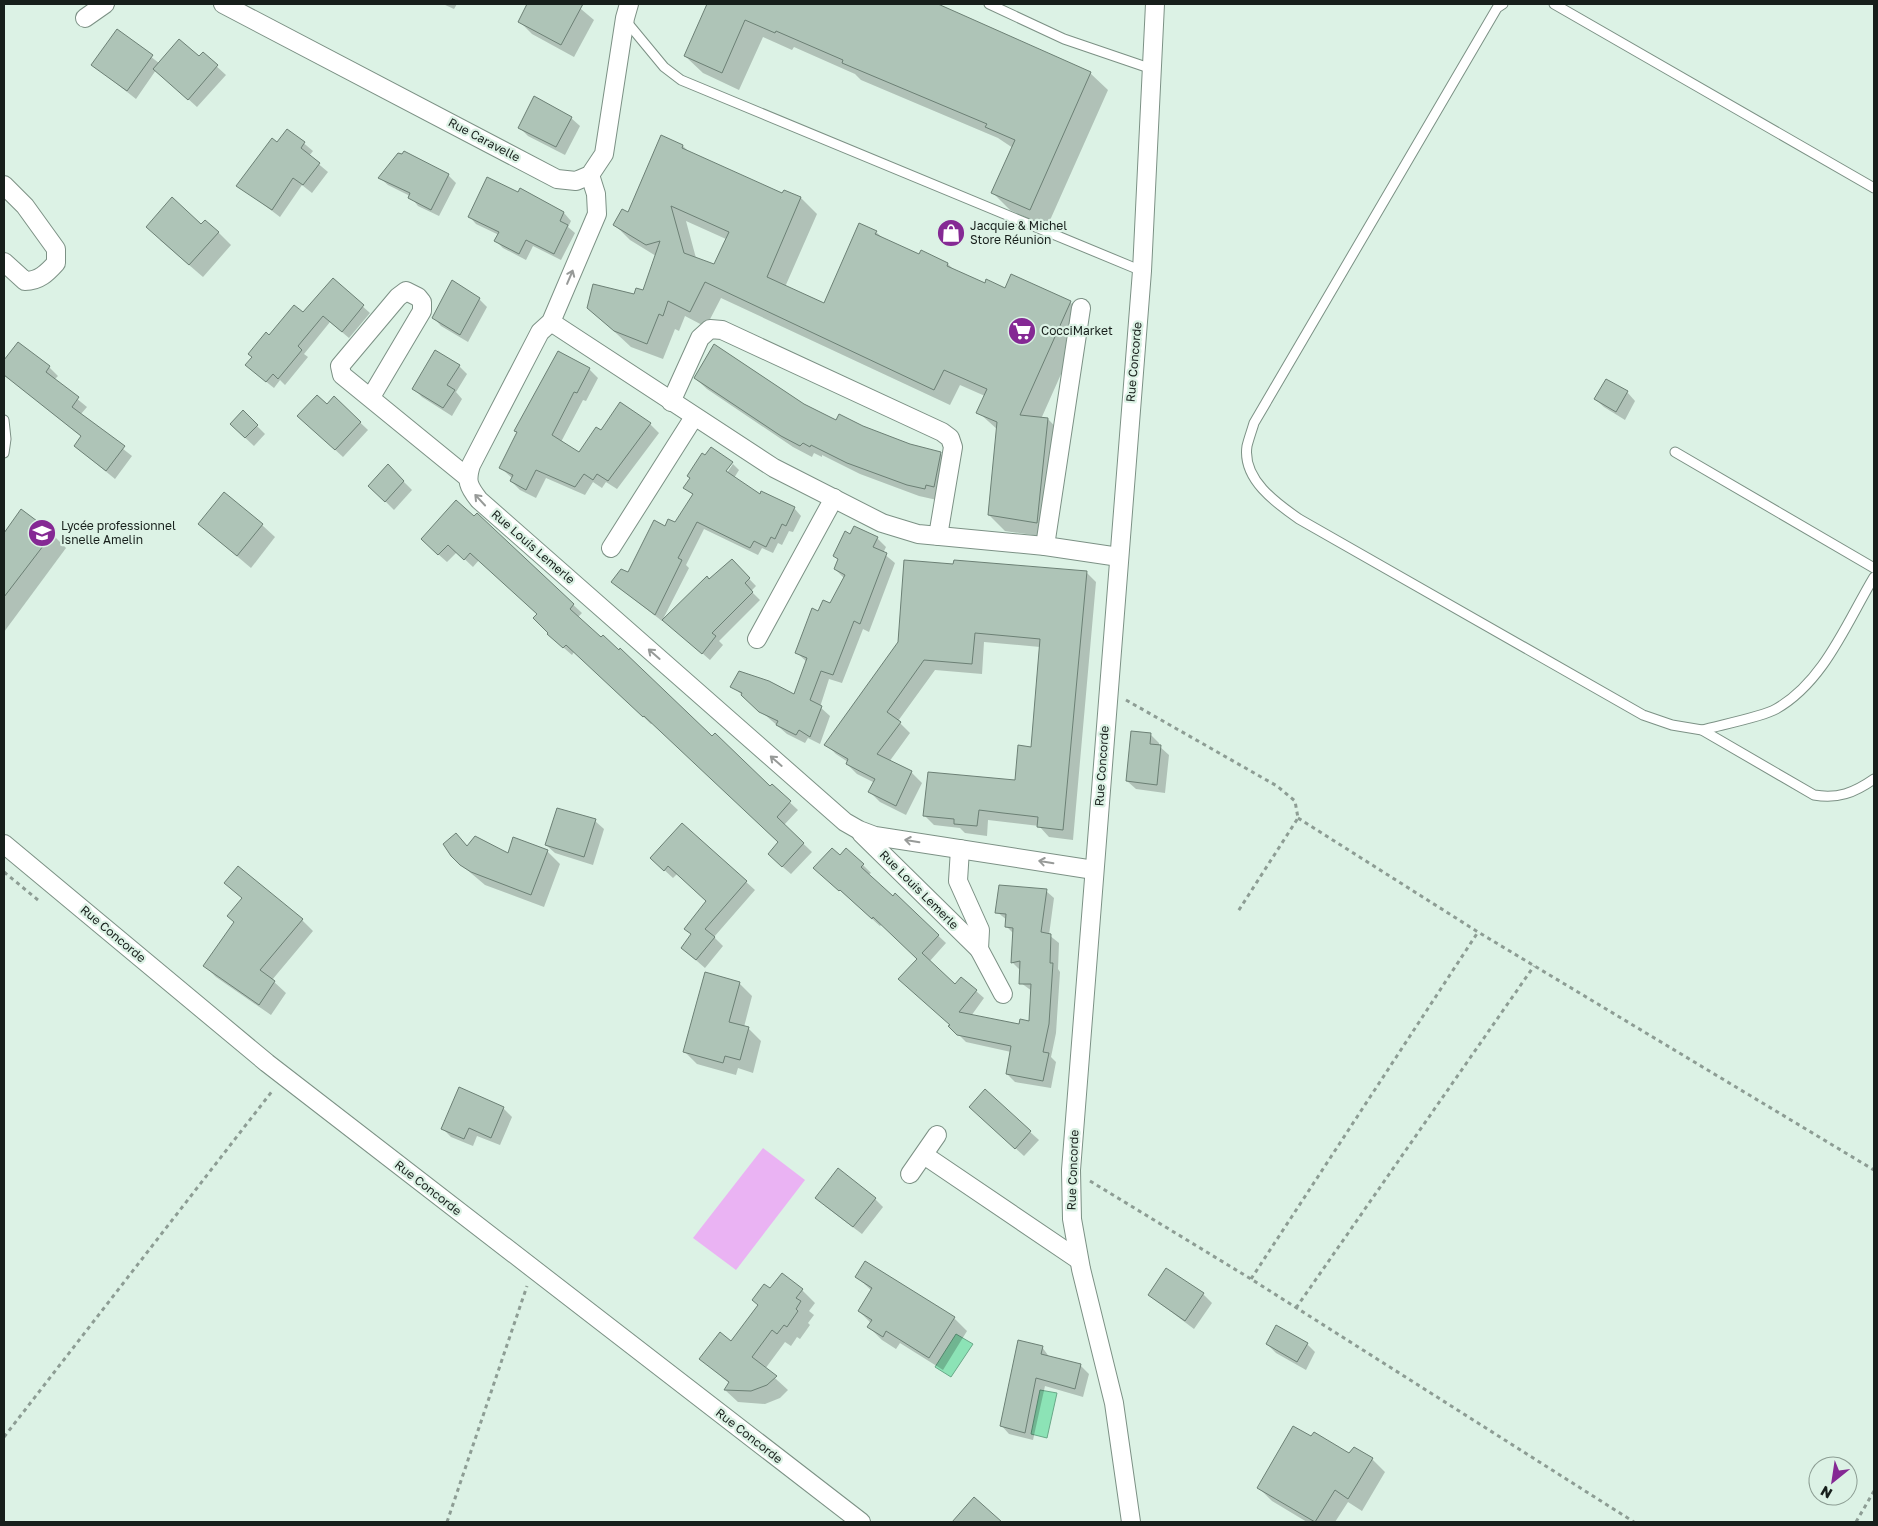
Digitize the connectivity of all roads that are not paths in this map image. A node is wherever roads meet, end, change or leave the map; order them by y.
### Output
1 (105, 4) edge
2 (223, 4) edge
3 (989, 4) edge
4 (1155, 4) edge
5 (1502, 4) edge
6 (1554, 4) edge
7 (627, 11) edge
8 (85, 18) dead end
9 (1152, 69) junction
10 (590, 175) junction
11 (4, 185) edge
12 (1874, 188) edge
13 (4, 262) edge
14 (1142, 271) junction
15 (1081, 308) dead end
16 (551, 322) junction
17 (370, 396) junction
18 (670, 402) junction
19 (694, 417) junction
20 (4, 420) edge
21 (1675, 452) dead end
22 (4, 453) edge
23 (467, 477) junction
24 (834, 498) junction
25 (938, 536) junction
26 (1045, 546) junction
27 (610, 548) dead end
28 (1119, 557) junction
29 (1874, 568) edge
30 (1874, 577) edge
31 (757, 639) dead end
32 (1702, 730) junction
33 (1874, 779) edge
34 (859, 830) junction
35 (4, 844) edge
36 (960, 849) junction
37 (1094, 870) junction
38 (979, 949) junction
39 (1002, 994) dead end
40 (937, 1135) dead end
41 (924, 1155) junction
42 (910, 1174) dead end
43 (1079, 1260) junction
44 (860, 1522) edge
45 (1131, 1522) edge

1 - 8 street
2 - 10 street, Rue Caravelle
3 - 9 lane
4 - 9 street, Rue Concorde
5 - 32 lane
6 - 12 lane
7 - 10 street
7 - 14 lane
9 - 14 street, Rue Concorde
16 -> 10 street
11 - 13 street
14 - 28 street, Rue Concorde
15 - 26 street
16 - 18 street
16 - 23 street
17 - 17 street
17 - 23 street
18 - 19 street
18 - 25 street
19 - 24 street
19 - 27 street
20 - 22 lane
21 - 29 lane
34 -> 23 street, Rue Louis Lemerle
24 - 25 street
24 - 31 street
25 - 26 street
26 - 28 street
28 - 37 street, Rue Concorde
30 - 32 lane
32 - 33 lane
36 -> 34 street, Rue Louis Lemerle
34 - 38 street, Rue Louis Lemerle
35 - 44 street, Rue Concorde
37 -> 36 street, Rue Louis Lemerle
36 - 38 street, Rue Louis Lemerle
37 - 43 street, Rue Concorde
38 - 39 street, Rue Louis Lemerle
40 - 41 street
41 - 42 street
41 - 43 street
43 - 45 street, Rue Concorde

